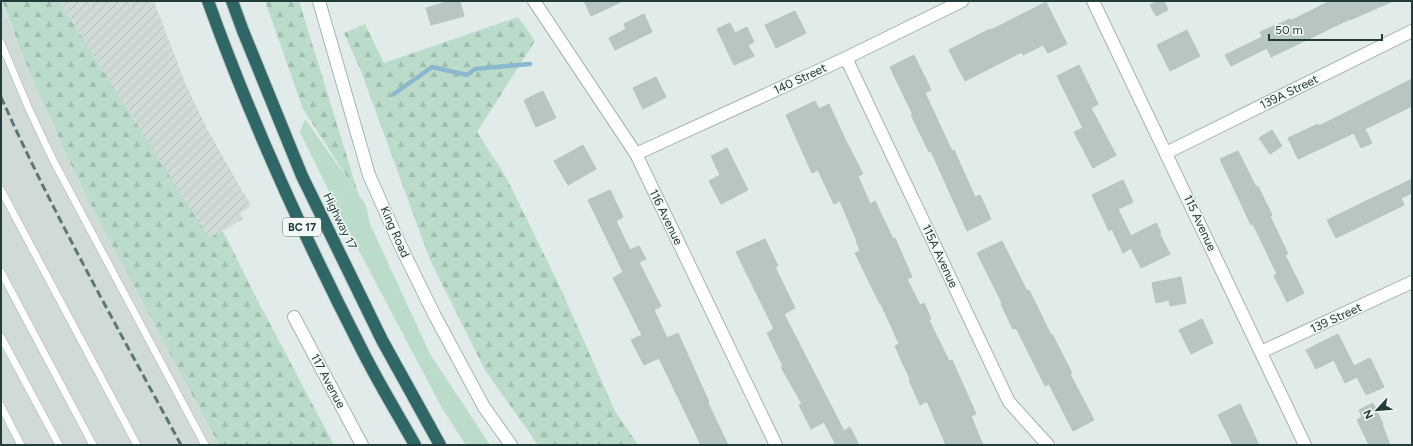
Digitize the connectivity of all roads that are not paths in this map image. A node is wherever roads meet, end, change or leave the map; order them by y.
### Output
1 (208, 1) edge
2 (232, 1) edge
3 (319, 1) edge
4 (534, 1) edge
5 (962, 1) edge
6 (1093, 1) edge
7 (1412, 31) edge
8 (1, 43) edge
9 (846, 58) junction
10 (1166, 152) junction
11 (636, 154) junction
12 (1, 190) edge
13 (1, 272) edge
14 (1412, 282) edge
15 (294, 317) dead end
16 (1, 337) edge
17 (1261, 352) junction
18 (1, 406) edge
19 (22, 445) edge
20 (58, 445) edge
21 (93, 445) edge
22 (137, 445) edge
23 (205, 445) edge
24 (362, 445) edge
25 (415, 445) edge
26 (440, 445) edge
27 (512, 445) edge
28 (776, 445) edge
29 (1048, 445) edge
30 (1305, 445) edge

1 - 25 highway, BC 17
2 - 26 highway, Highway 17 / BC 17
3 - 27 street, King Road
4 - 11 street, 116 Avenue
5 - 9 street, 140 Street
6 - 10 street, 115 Avenue
7 - 10 street, 139A Street
8 - 23 lane
9 - 11 street, 140 Street
9 - 29 street, 115A Avenue
10 - 17 street, 115 Avenue
11 - 28 street, 116 Avenue
12 - 22 lane
13 - 21 lane
14 - 17 street, 139 Street
15 - 24 street, 117 Avenue
16 - 20 lane
17 - 30 street, 115 Avenue
18 - 19 lane

